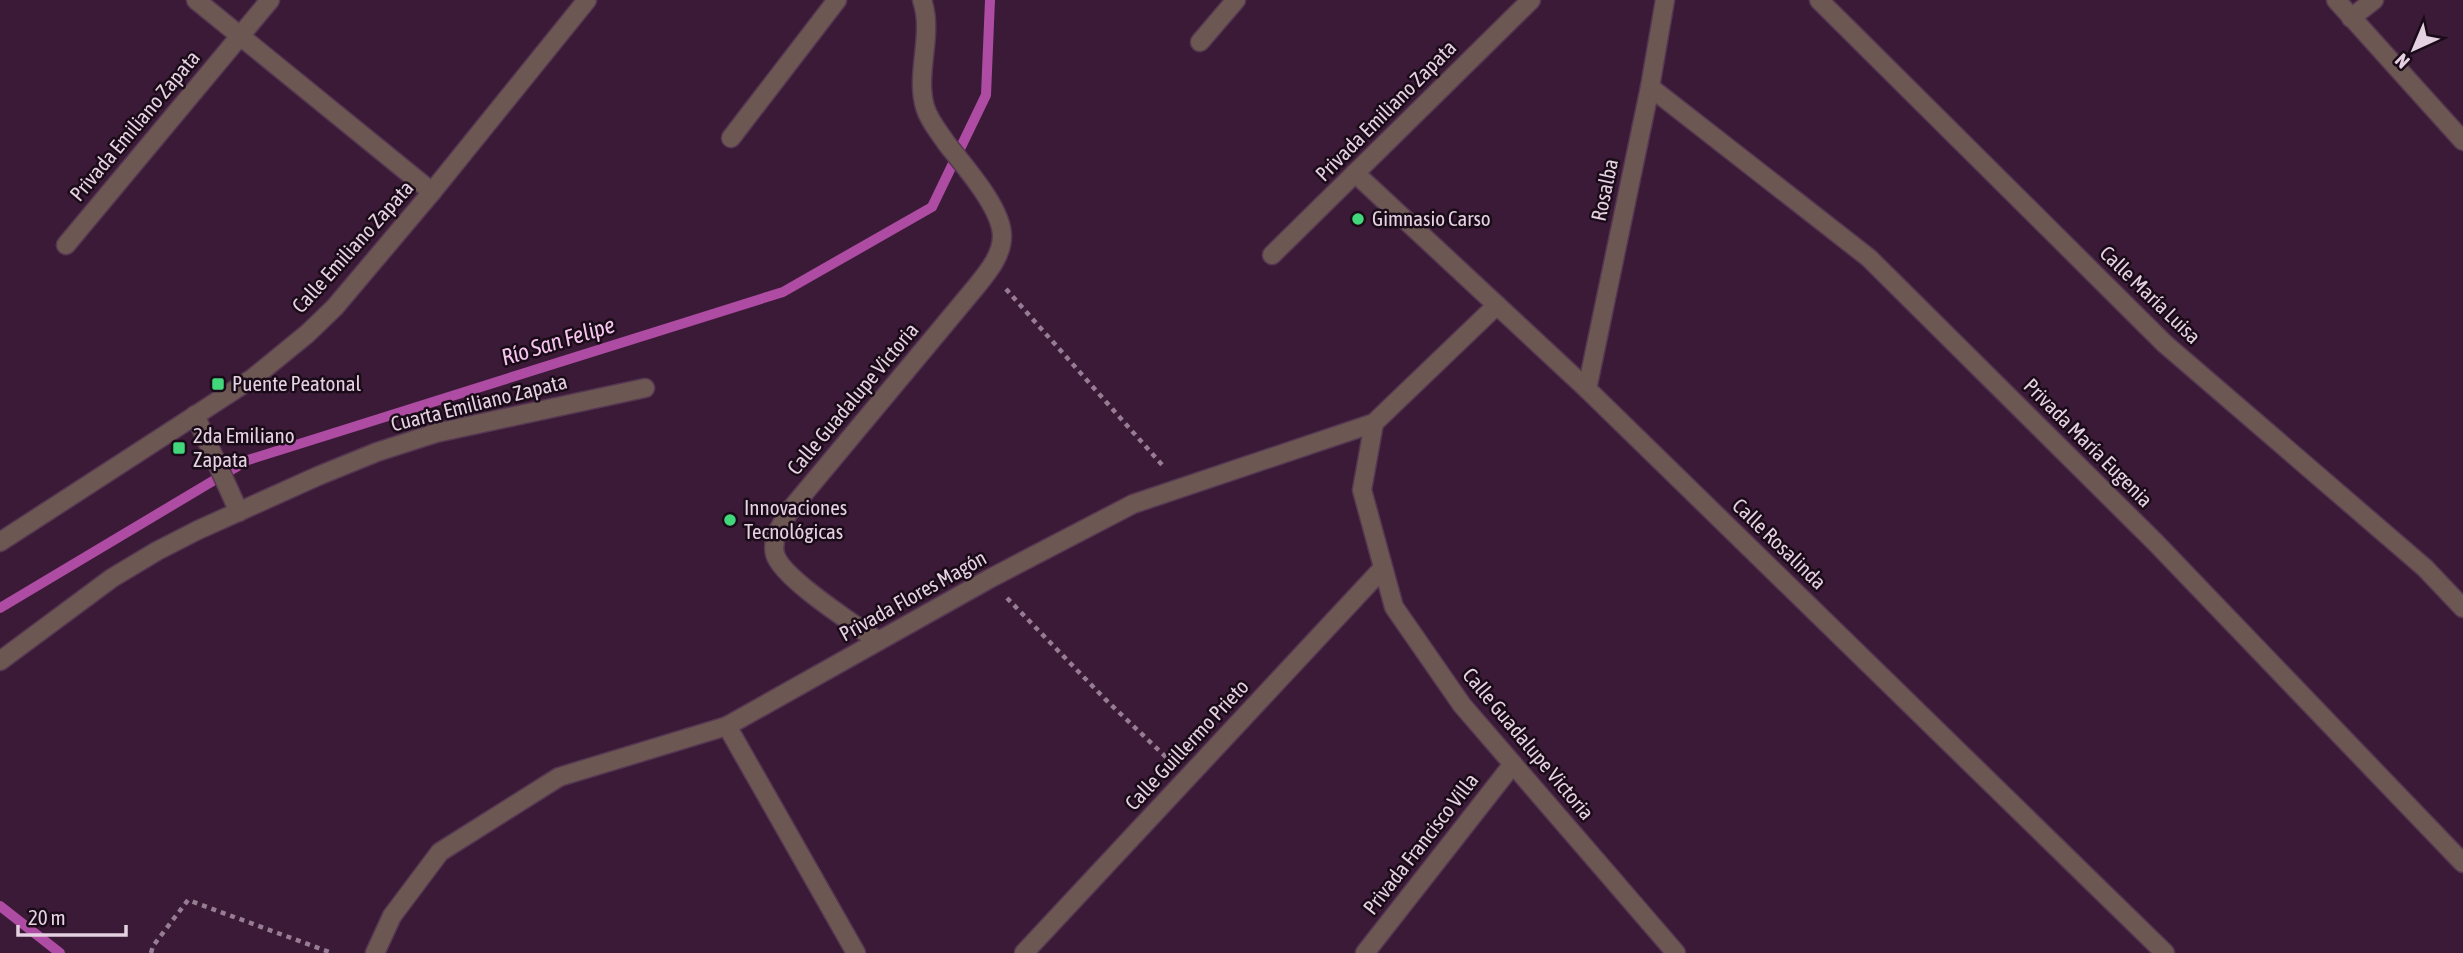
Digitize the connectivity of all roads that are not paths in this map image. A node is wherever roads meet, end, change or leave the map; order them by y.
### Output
1 (196, 0) edge
2 (270, 0) edge
3 (587, 0) edge
4 (836, 0) edge
5 (922, 0) edge
6 (1236, 0) edge
7 (1531, 0) edge
8 (1665, 0) edge
9 (1819, 0) edge
10 (2336, 0) edge
11 (2374, 0) edge
12 (2351, 18) junction
13 (240, 36) junction
14 (1200, 42) dead end
15 (1650, 87) junction
16 (731, 138) dead end
17 (2463, 141) edge
18 (1355, 173) junction
19 (432, 192) junction
20 (66, 245) dead end
21 (1272, 255) dead end
22 (1497, 305) junction
23 (645, 388) dead end
24 (1587, 389) junction
25 (195, 415) junction
26 (1374, 423) junction
27 (239, 512) junction
28 (0, 542) edge
29 (1383, 568) junction
30 (2463, 608) edge
31 (878, 641) junction
32 (0, 661) edge
33 (727, 726) junction
34 (1513, 764) junction
35 (2463, 863) edge
36 (375, 953) edge
37 (856, 953) edge
38 (1024, 953) edge
39 (1365, 953) edge
40 (1676, 953) edge
41 (2165, 953) edge

1 - 13 street
2 - 13 street, Privada Emiliano Zapata
3 - 19 street, Calle Emiliano Zapata
4 - 16 street
5 - 31 street, Calle Guadalupe Victoria
6 - 14 street
7 - 18 street, Privada Emiliano Zapata
8 - 15 street, Rosalba
9 - 30 street, Calle María Luisa
10 - 12 street
11 - 12 street
12 - 17 street
13 - 19 street
13 - 20 street, Privada Emiliano Zapata
15 - 24 street, Rosalba
15 - 35 street, Privada María Eugenia
18 - 21 street, Privada Emiliano Zapata
18 - 22 street, Calle Rosalinda
19 - 25 street, Calle Emiliano Zapata
22 - 24 street, Calle Rosalinda
22 - 26 street, Privada Flores Magón
23 - 27 street, Cuarta Emiliano Zapata
24 - 41 street, Calle Rosalinda
25 - 27 street
25 - 28 street, Calle Emiliano Zapata
26 - 29 street, Calle Guadalupe Victoria
26 - 31 street, Privada Flores Magón
27 - 32 street, Cuarta Emiliano Zapata
29 - 34 street, Calle Guadalupe Victoria
29 - 38 street, Calle Guillermo Prieto
31 - 33 street, Privada Flores Magón
33 - 36 street, Privada Flores Magón
33 - 37 street
34 - 39 street, Privada Francisco Villa
34 - 40 street, Calle Guadalupe Victoria

